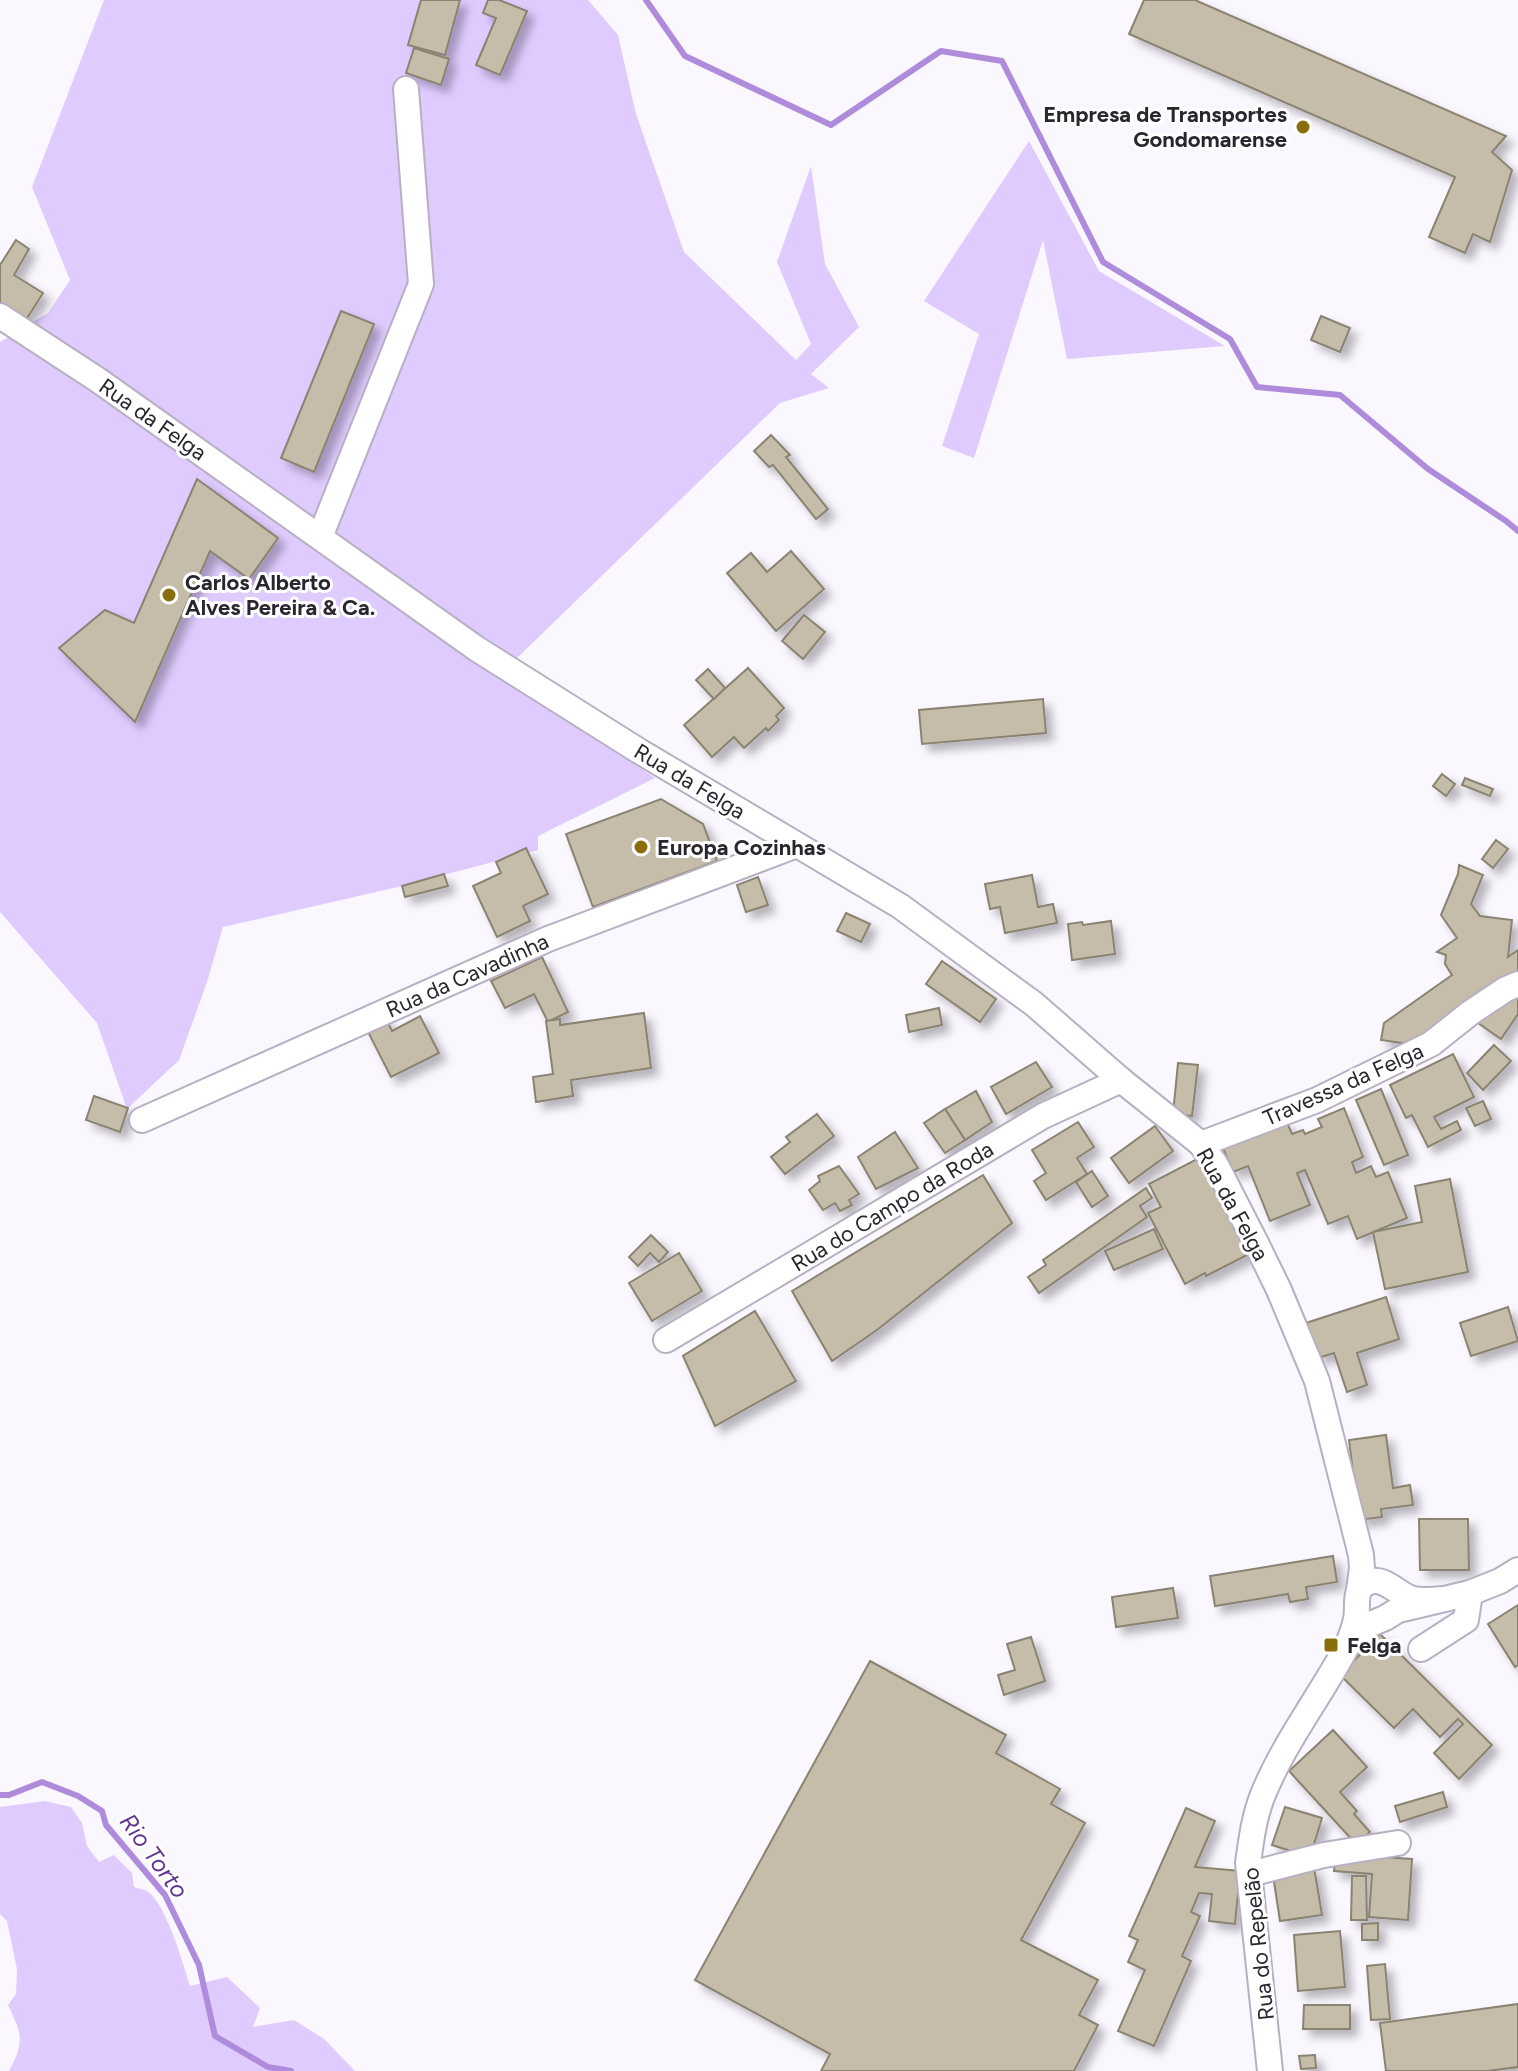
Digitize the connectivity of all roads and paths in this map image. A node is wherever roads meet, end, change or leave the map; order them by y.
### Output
1 (406, 89) dead end
2 (0, 316) edge
3 (320, 537) junction
4 (797, 845) junction
5 (1518, 984) edge
6 (1121, 1080) junction
7 (142, 1120) dead end
8 (1201, 1144) junction
9 (666, 1340) dead end
10 (1361, 1555) junction
11 (1518, 1570) edge
12 (1387, 1586) junction
13 (1470, 1593) junction
14 (1443, 1599) junction
15 (1371, 1609) junction
16 (1421, 1649) dead end
17 (1398, 1843) dead end
18 (1250, 1874) junction
19 (1270, 2071) edge

1 - 3 street
2 - 3 street, Rua da Felga
3 - 4 street, Rua da Felga
4 - 6 street, Rua da Felga
4 - 7 street, Rua da Cavadinha
5 - 8 street, Travessa da Felga
6 - 8 street, Rua da Felga
6 - 9 street, Rua do Campo da Roda
8 - 10 street, Rua da Felga
10 - 12 street, Rua da Felga
10 - 15 street, Rua da Felga
11 - 13 street
12 - 14 street
12 - 15 street
12 - 15 street
13 - 14 street
13 - 16 street
14 - 15 street
15 - 18 street, Rua do Repelão
17 - 18 street
18 - 19 street, Rua do Repelão

